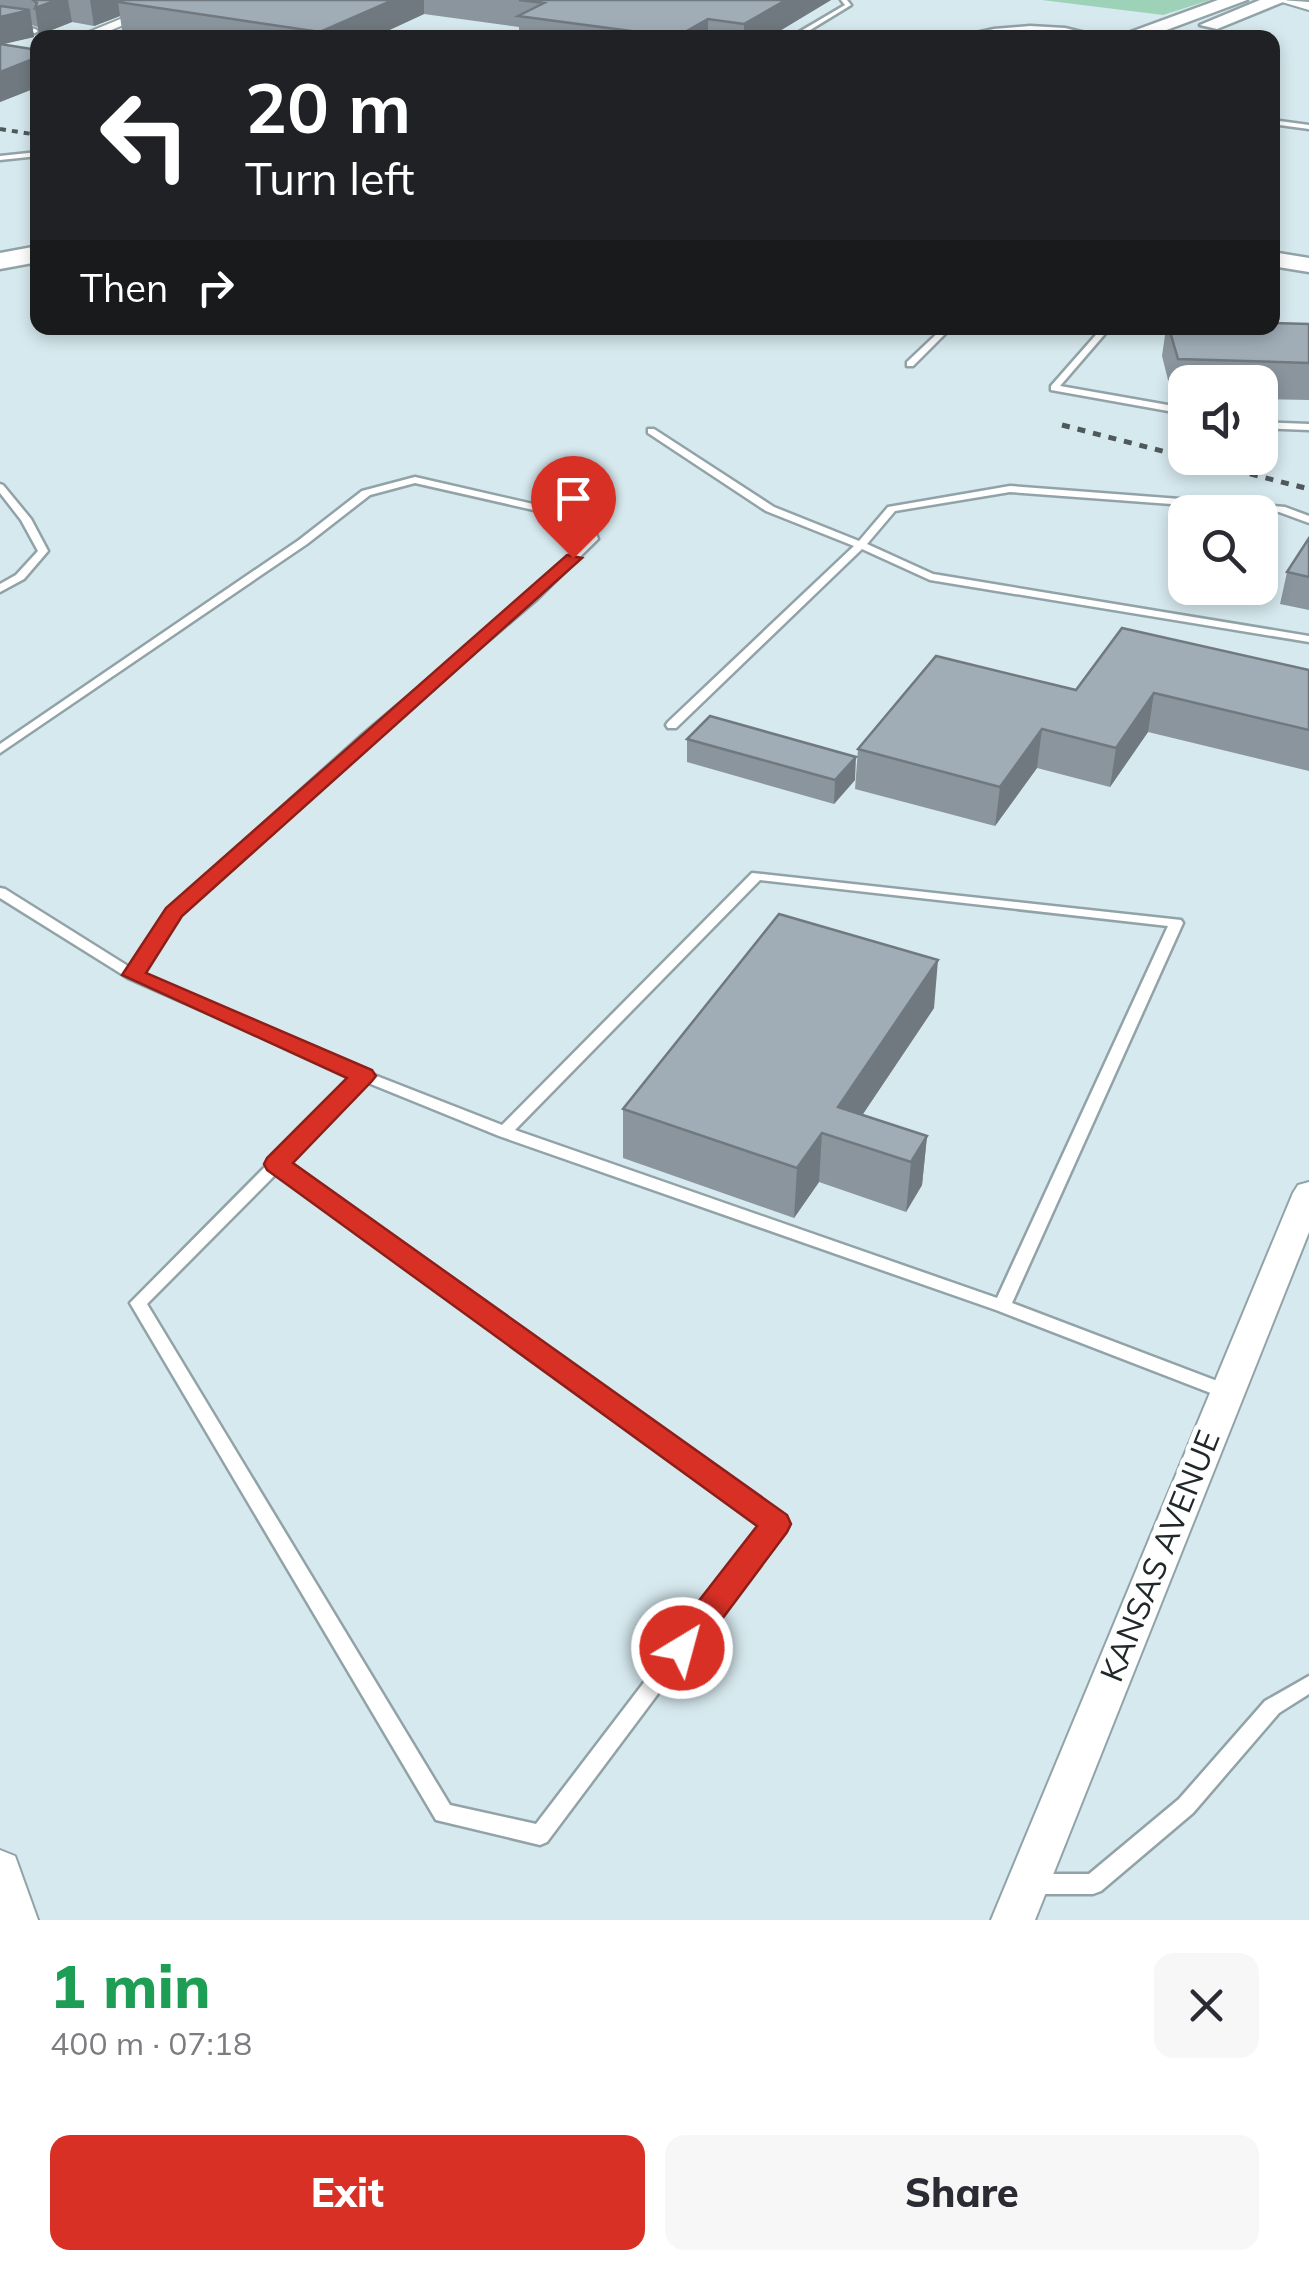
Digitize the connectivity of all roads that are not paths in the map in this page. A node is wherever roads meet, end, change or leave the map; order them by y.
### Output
1 (178, 0) edge
2 (844, 0) edge
3 (1278, 0) edge
4 (1286, 0) edge
5 (1309, 6) edge
6 (1238, 8) edge
7 (1309, 14) edge
8 (0, 26) edge
9 (30, 30) edge
10 (101, 30) edge
11 (806, 30) edge
12 (988, 30) edge
13 (1069, 30) edge
14 (1154, 30) edge
15 (1193, 30) edge
16 (1280, 123) edge
17 (1309, 127) edge
18 (30, 155) edge
19 (0, 158) edge
20 (30, 237) edge
21 (0, 243) edge
22 (30, 255) edge
23 (1280, 260) edge
24 (0, 261) edge
25 (1309, 264) edge
26 (940, 335) edge
27 (1100, 335) edge
28 (910, 364) dead end
29 (1168, 408) edge
30 (1278, 425) edge
31 (1309, 427) edge
32 (651, 430) dead end
33 (0, 487) edge
34 (1309, 520) edge
35 (862, 544) junction
36 (0, 589) edge
37 (1309, 639) edge
38 (672, 725) dead end
39 (0, 749) edge
40 (0, 892) edge
41 (133, 975) junction
42 (364, 1076) junction
43 (504, 1132) junction
44 (276, 1164) junction
45 (1309, 1193) edge
46 (1002, 1306) junction
47 (1228, 1392) junction
48 (1309, 1684) edge
49 (0, 1870) edge
50 (1026, 1884) junction
51 (16, 1920) edge
52 (1012, 1920) edge

1 - 10 street
2 - 11 lane
3 - 6 main road
4 - 5 street
6 - 7 main road
6 - 14 main road
6 - 15 main road
8 - 9 lane
12 - 13 lane
16 - 17 lane
18 - 19 lane
20 - 21 main road
22 - 24 main road
23 - 25 main road
26 - 28 lane
27 - 29 lane
30 - 31 lane
32 - 35 lane
33 - 36 lane
34 - 35 lane
35 - 37 lane
35 - 38 lane
39 - 41 lane
40 - 41 lane
41 - 42 lane
42 - 43 lane
42 - 44 lane
43 - 46 lane
43 - 46 lane
44 - 44 lane
45 - 47 street, KANSAS AVENUE
46 - 47 lane
47 - 50 street, KANSAS AVENUE
48 - 50 lane
49 - 51 street
50 - 52 street, KANSAS AVENUE

